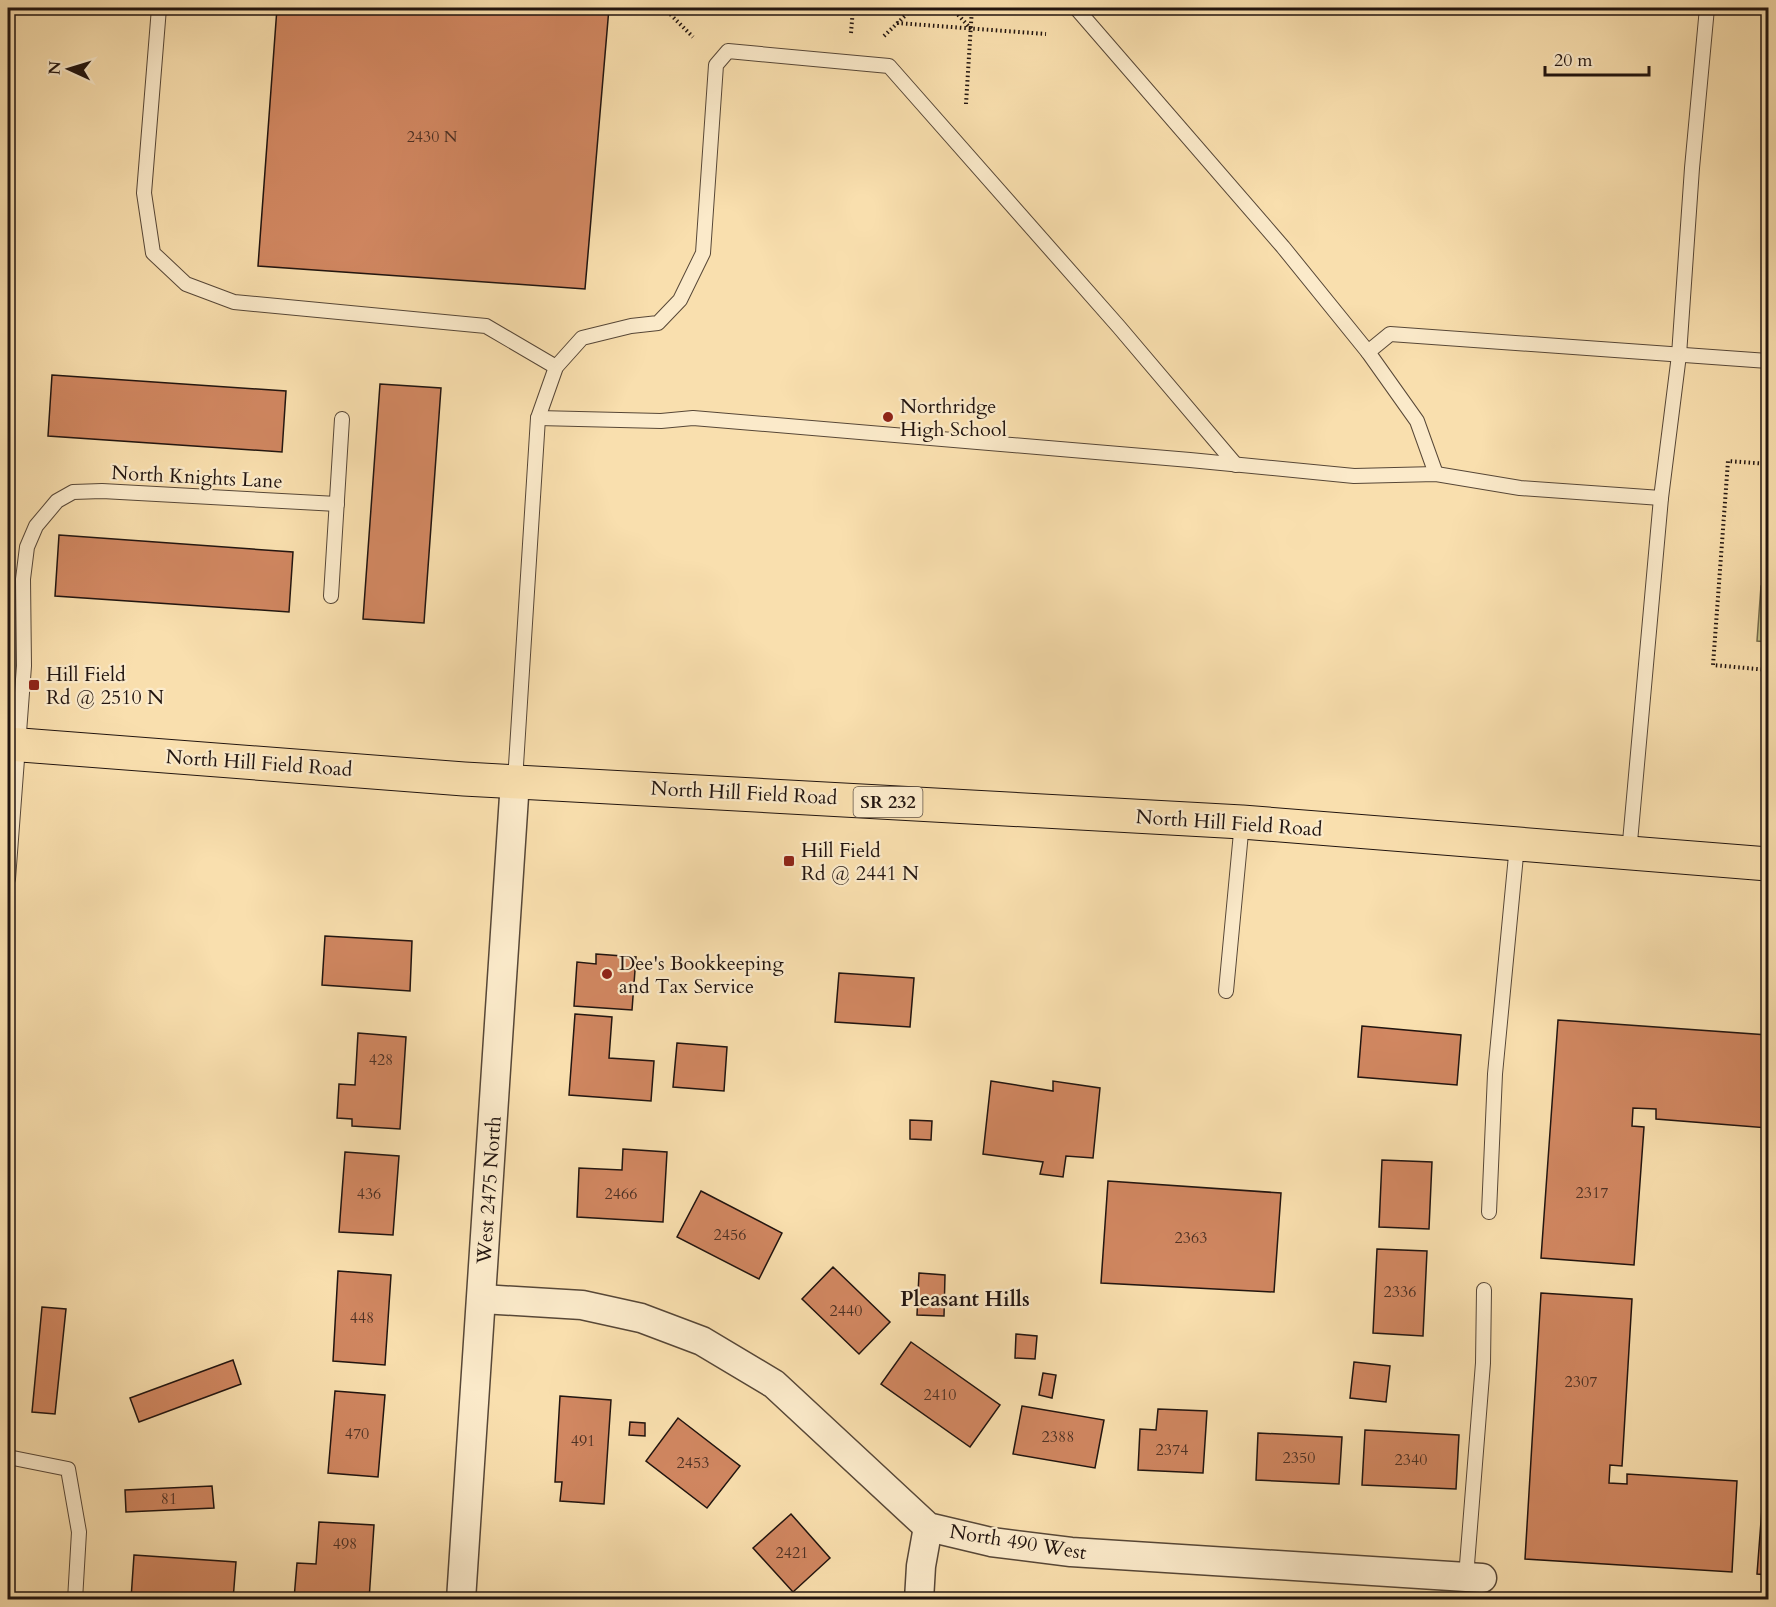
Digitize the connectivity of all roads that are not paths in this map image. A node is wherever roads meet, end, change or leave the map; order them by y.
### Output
1 (159, 8) edge
2 (1076, 8) edge
3 (1707, 8) edge
4 (1368, 352) junction
5 (1679, 354) junction
6 (1768, 361) edge
7 (556, 367) junction
8 (538, 418) junction
9 (342, 419) dead end
10 (1236, 465) junction
11 (1436, 474) junction
12 (1661, 498) junction
13 (337, 504) junction
14 (331, 596) dead end
15 (12, 744) edge
16 (515, 781) junction
17 (1242, 822) junction
18 (1517, 844) junction
19 (1629, 853) junction
20 (1768, 864) edge
21 (8, 879) edge
22 (1226, 991) dead end
23 (1489, 1212) dead end
24 (1484, 1290) dead end
25 (482, 1299) junction
26 (8, 1457) edge
27 (928, 1527) junction
28 (1474, 1577) joint
29 (75, 1599) edge
30 (461, 1599) edge
31 (919, 1599) edge

1 - 7 lane
2 - 4 lane
3 - 5 lane
4 - 5 lane
4 - 11 lane
5 - 6 lane
5 - 12 lane
7 - 8 lane
7 - 10 lane
8 - 10 lane
8 - 16 lane
9 - 13 lane
10 - 11 lane
11 - 12 lane
12 - 19 lane
13 - 14 lane
13 - 15 lane, North Knights Lane
15 - 16 main road, North Hill Field Road / SR 232
15 - 21 lane
16 - 17 main road, North Hill Field Road / SR 232
16 - 25 street, West 2475 North
17 - 18 main road, North Hill Field Road / SR 232
17 - 22 lane
18 - 19 main road, North Hill Field Road / SR 232
18 - 23 lane
19 - 20 main road, North Hill Field Road / SR 232
24 - 28 lane
25 - 27 street, North 490 West
25 - 30 street, West 2475 North
26 - 29 lane
27 - 28 street, North 490 West
27 - 31 street

